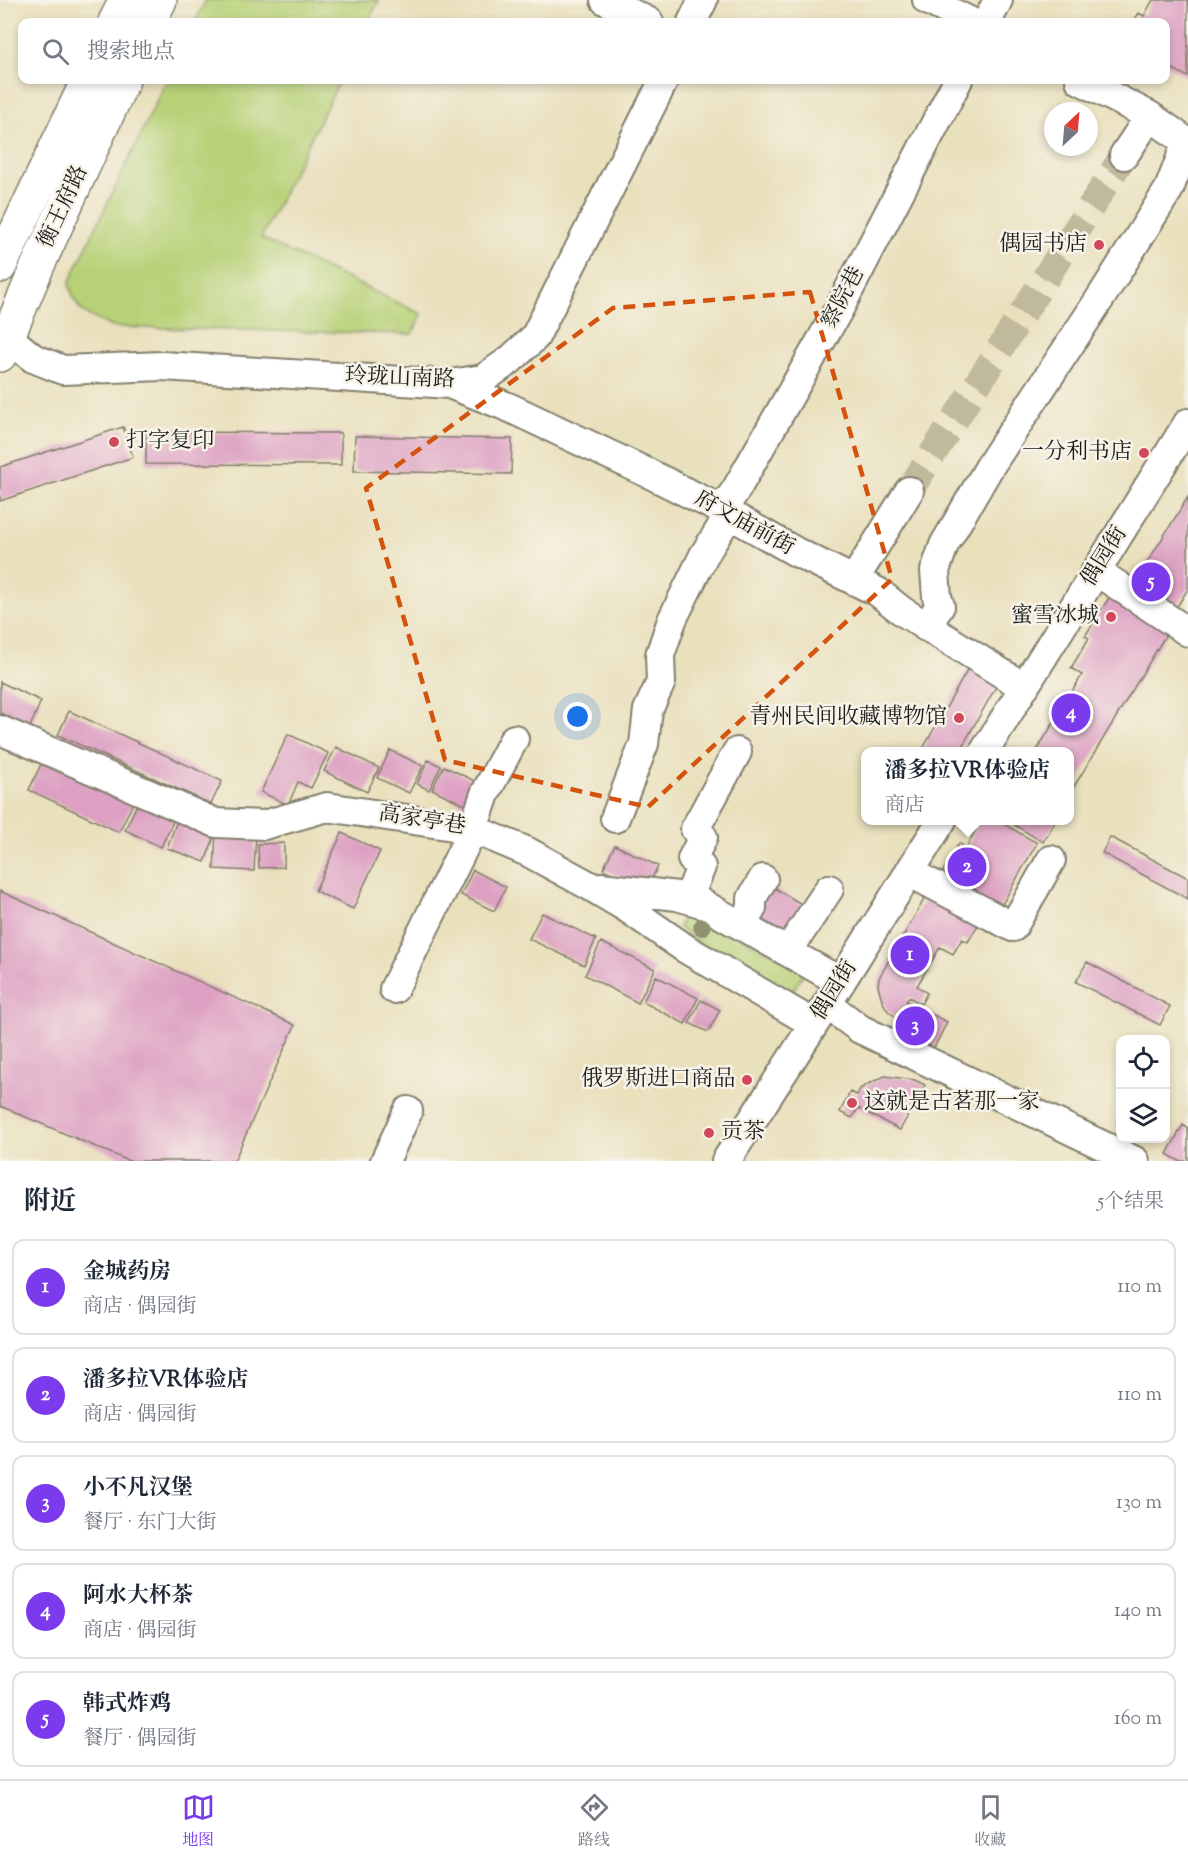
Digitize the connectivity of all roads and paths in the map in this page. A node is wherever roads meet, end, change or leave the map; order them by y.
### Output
1 (126, 0) edge
2 (160, 0) edge
3 (605, 0) edge
4 (703, 0) edge
5 (927, 0) edge
6 (998, 0) edge
7 (117, 18) edge
8 (151, 18) edge
9 (641, 18) edge
10 (694, 18) edge
11 (963, 18) edge
12 (989, 18) edge
13 (86, 84) edge
14 (121, 84) edge
15 (661, 84) edge
16 (956, 84) edge
17 (1088, 84) edge
18 (1150, 116) junction
19 (1187, 143) edge
20 (1124, 155) tunnel mouth
21 (0, 266) edge
22 (3, 341) edge
23 (450, 384) junction
24 (1188, 423) edge
25 (909, 491) tunnel mouth
26 (725, 513) junction
27 (1096, 571) junction
28 (854, 580) junction
29 (926, 627) junction
30 (1188, 632) edge
31 (1024, 687) junction
32 (0, 730) edge
33 (514, 739) dead end
34 (987, 747) edge
35 (737, 752) dead end
36 (615, 818) dead end
37 (939, 825) edge
38 (473, 829) junction
39 (1051, 860) dead end
40 (909, 873) junction
41 (763, 879) dead end
42 (590, 886) junction
43 (829, 889) dead end
44 (688, 899) junction
45 (742, 925) junction
46 (788, 951) junction
47 (394, 989) dead end
48 (827, 1004) junction
49 (408, 1111) dead end
50 (385, 1161) edge
51 (726, 1161) edge
52 (1135, 1161) edge

1 - 7 main road
2 - 8 main road
3 - 9 street
4 - 10 street
5 - 11 street
6 - 12 street
13 - 21 main road, 衡王府路
14 - 22 main road, 衡王府路
15 - 23 street, 玲珑山南路
16 - 26 street, 察院巷
17 - 18 street
18 - 19 street
18 - 20 street
19 - 29 street
22 - 23 street, 玲珑山南路
23 - 26 street, 府文庙前街
24 - 27 street, 偶园街
25 - 28 street
26 - 28 street, 府文庙前街
26 - 36 street, 察院巷
27 - 30 street
27 - 31 street, 偶园街
28 - 29 street, 府文庙前街
29 - 31 street, 府文庙前街
31 - 34 street, 偶园街
32 - 38 street, 高家亭巷
33 - 38 street
35 - 44 street
37 - 40 street, 偶园街
38 - 42 street, 高家亭巷
38 - 47 street
39 - 40 street
40 - 48 street, 偶园街
41 - 45 street
42 - 44 street
42 - 48 street, 高家亭巷
43 - 46 street
44 - 45 street
45 - 46 street
46 - 48 street
48 - 51 street, 偶园街
48 - 52 street
49 - 50 street

